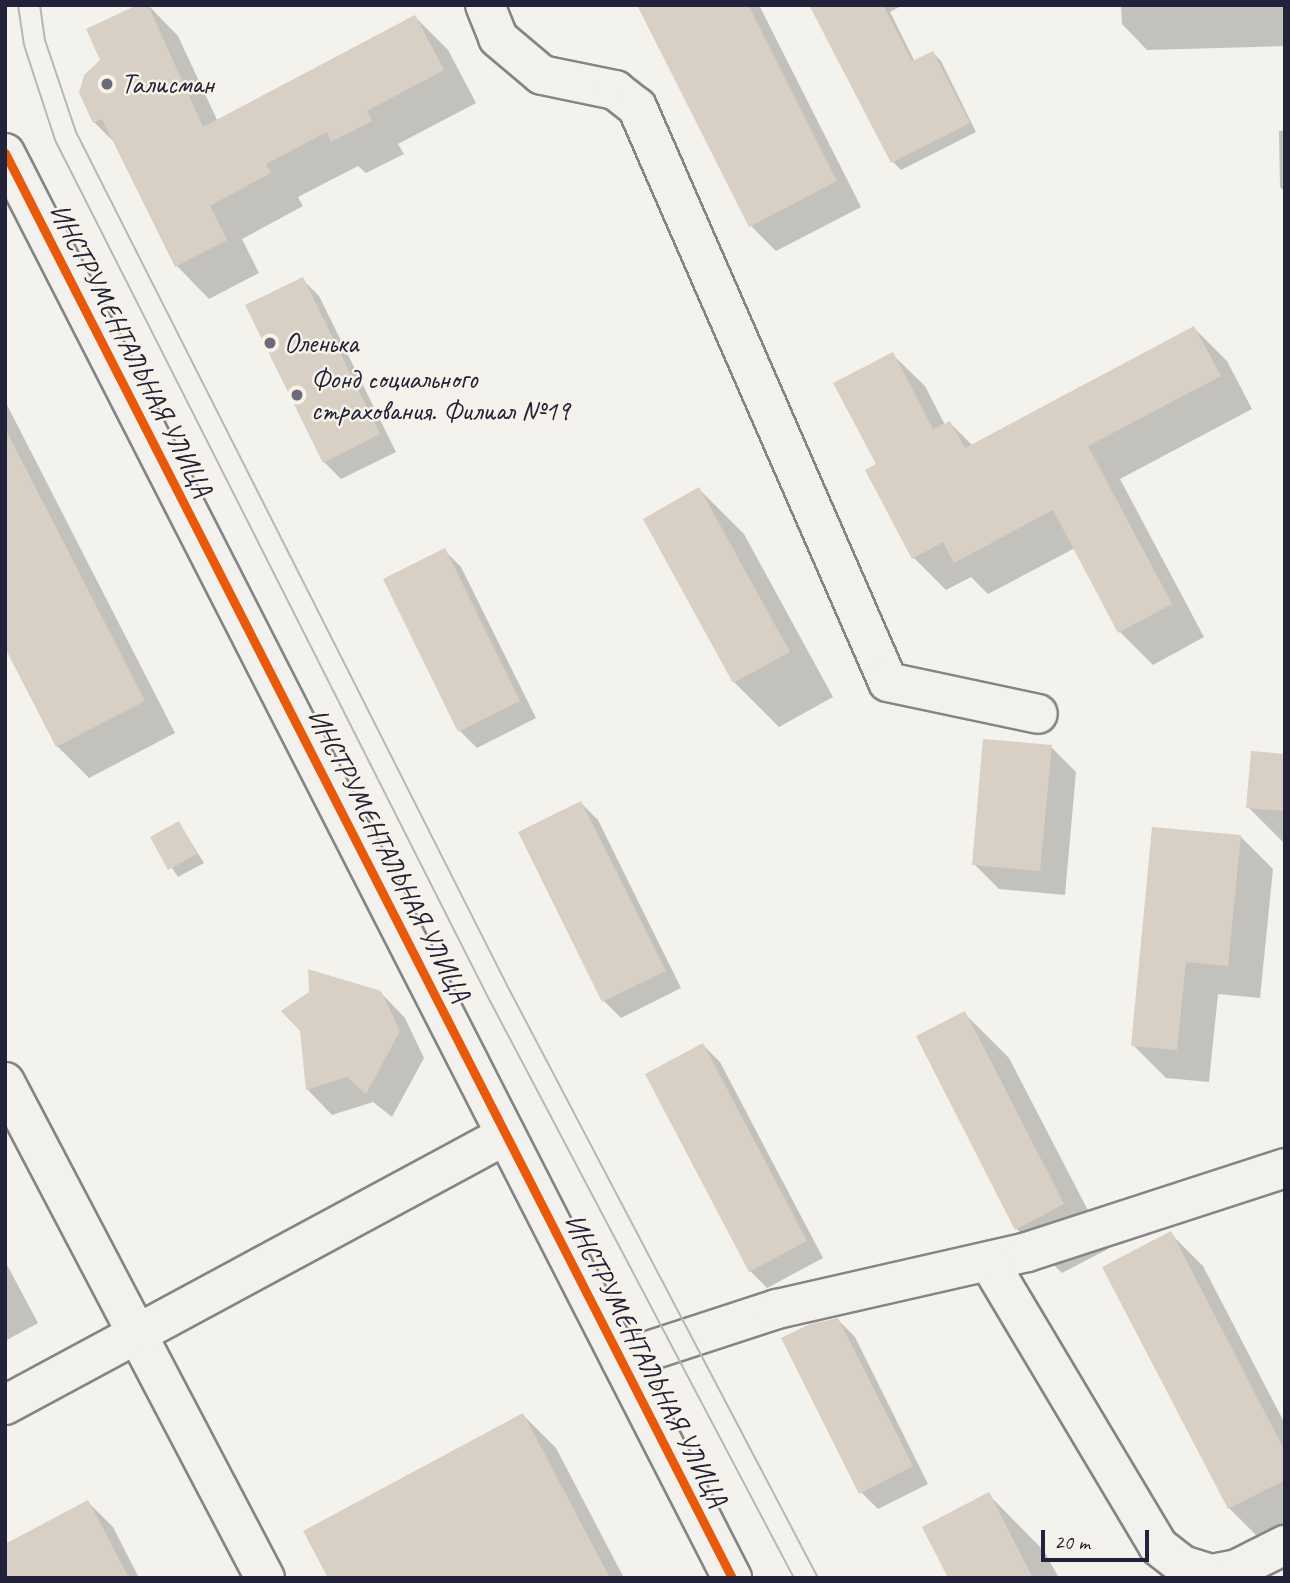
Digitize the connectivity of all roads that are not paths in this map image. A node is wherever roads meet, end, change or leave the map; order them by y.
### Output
1 (485, 5) edge
2 (5, 153) edge
3 (1038, 714) dead end
4 (5, 1082) edge
5 (506, 1135) junction
6 (1285, 1168) edge
7 (989, 1262) junction
8 (139, 1333) junction
9 (621, 1360) junction
10 (5, 1405) edge
11 (1285, 1545) edge
12 (265, 1578) edge
13 (732, 1578) edge

1 - 3 street
2 - 5 street, ИНСТРУМЕНТАЛЬНАЯ УЛИЦА
4 - 8 street
5 - 8 street
5 - 9 street, ИНСТРУМЕНТАЛЬНАЯ УЛИЦА
6 - 7 street
7 - 9 street
7 - 11 street
8 - 10 street
8 - 12 street
9 - 13 street, ИНСТРУМЕНТАЛЬНАЯ УЛИЦА

